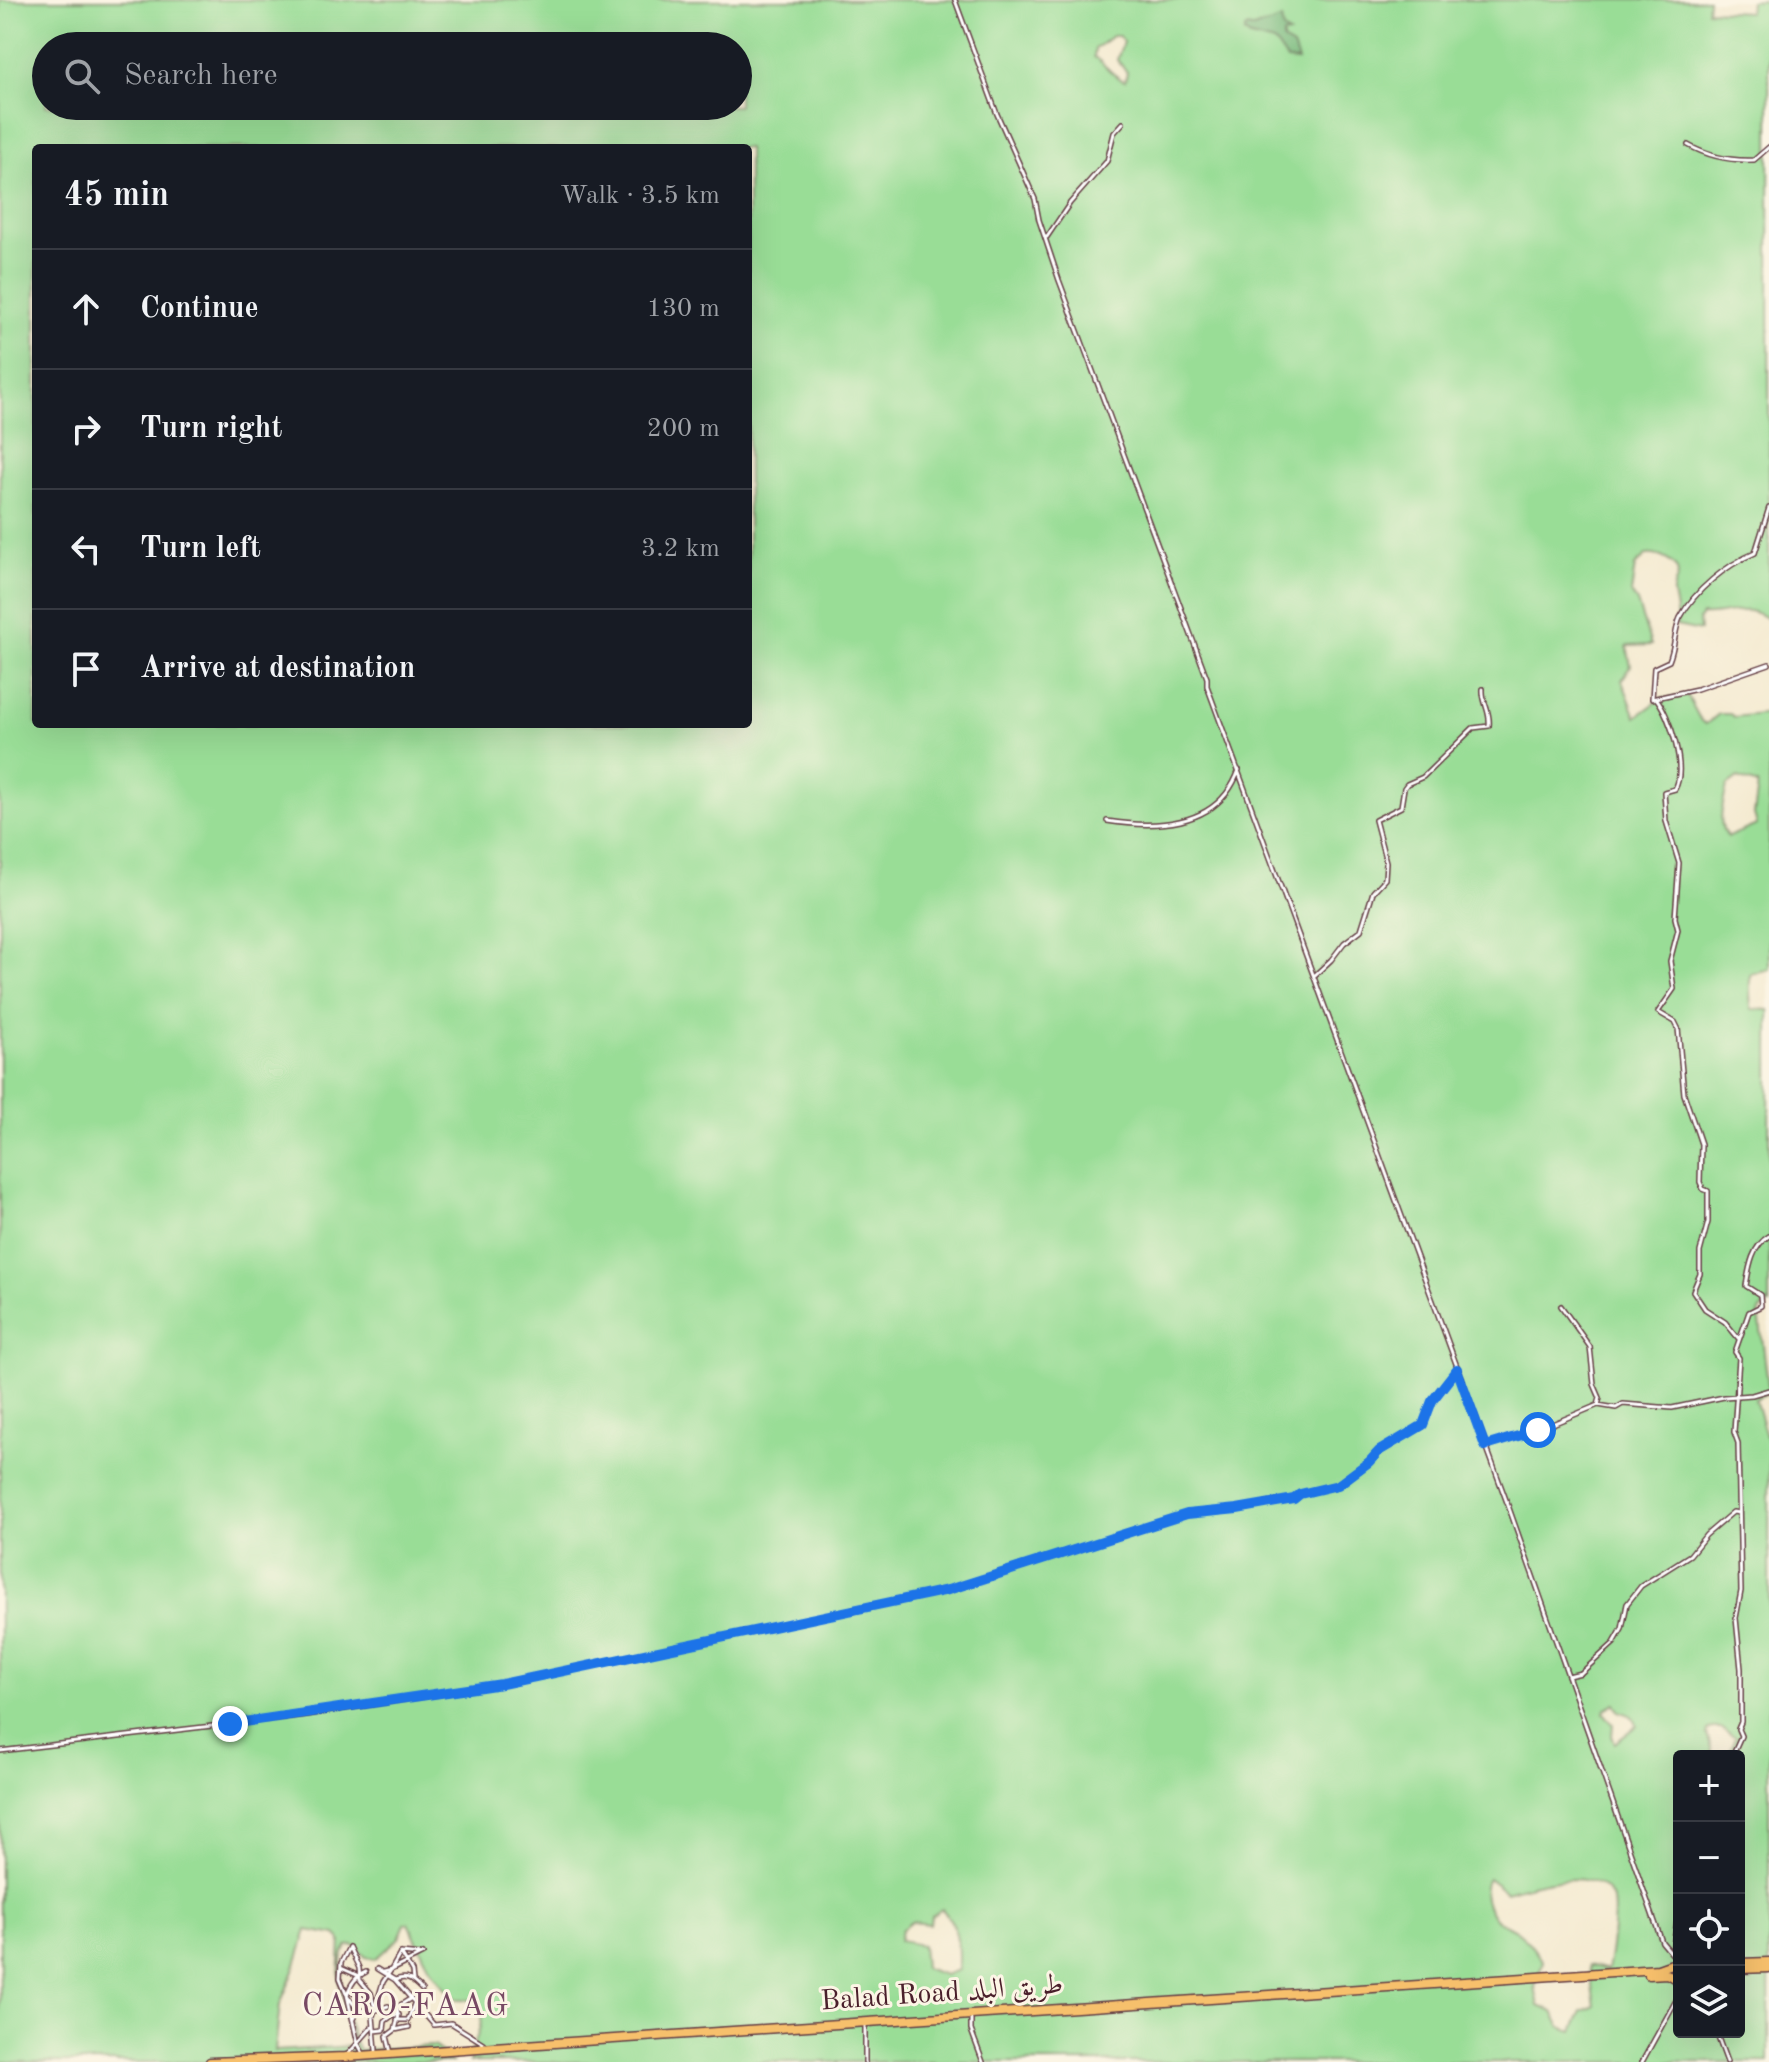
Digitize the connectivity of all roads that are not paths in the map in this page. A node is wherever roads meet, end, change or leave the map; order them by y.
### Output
1 (955, 0) edge
2 (1123, 123) dead end
3 (1688, 145) dead end
4 (1769, 147) edge
5 (1047, 237) dead end
6 (1769, 508) edge
7 (1769, 664) edge
8 (1483, 689) dead end
9 (1656, 698) junction
10 (1239, 770) junction
11 (1107, 821) dead end
12 (1314, 976) dead end
13 (1769, 1236) edge
14 (1561, 1306) dead end
15 (1739, 1339) junction
16 (1457, 1369) junction
17 (1769, 1390) edge
18 (1735, 1397) junction
19 (1598, 1405) junction
20 (1485, 1446) junction
21 (1739, 1513) junction
22 (1568, 1676) junction
23 (1735, 1750) edge
24 (0, 1751) edge
25 (401, 1953) junction
26 (1673, 1956) edge
27 (404, 1962) junction
28 (1673, 1963) edge
29 (1769, 1965) edge
30 (1745, 1966) edge
31 (341, 1968) junction
32 (377, 1969) dead end
33 (391, 1970) junction
34 (366, 1972) dead end
35 (383, 1972) junction
36 (359, 1975) junction
37 (387, 1977) junction
38 (402, 1977) junction
39 (1673, 1979) edge
40 (395, 1980) junction
41 (413, 1981) junction
42 (347, 1989) junction
43 (422, 1990) dead end
44 (347, 1995) junction
45 (411, 1998) junction
46 (365, 2000) dead end
47 (414, 2004) junction
48 (388, 2006) dead end
49 (1673, 2006) edge
50 (375, 2009) junction
51 (358, 2010) junction
52 (398, 2018) junction
53 (408, 2020) junction
54 (971, 2020) junction
55 (351, 2021) junction
56 (865, 2023) junction
57 (374, 2028) junction
58 (395, 2030) junction
59 (1718, 2038) edge
60 (483, 2043) dead end
61 (358, 2044) junction
62 (376, 2050) dead end
63 (391, 2053) junction
64 (364, 2055) junction
65 (345, 2057) junction
66 (210, 2062) edge
67 (319, 2062) edge
68 (865, 2062) edge
69 (983, 2062) edge
70 (1642, 2062) edge
71 (1727, 2062) edge

1 - 10 street
2 - 5 street
3 - 4 street
6 - 9 street
7 - 9 street
8 - 12 street
9 - 15 street
10 - 11 street
10 - 16 street
13 - 15 street
14 - 19 street
15 - 18 street
16 - 20 street
16 - 24 street
17 - 18 street
18 - 19 street
18 - 21 street
19 - 20 street
20 - 22 street
21 - 22 street
21 - 23 street
22 - 26 street
25 - 27 street
25 - 27 street
25 - 33 street
27 - 33 street
27 - 38 street
27 - 41 street
28 - 56 highway, Balad Road طريق البلد
29 - 30 highway
31 - 36 street
31 - 36 street
31 - 42 street
32 - 35 street
33 - 35 street
33 - 37 street
34 - 36 street
35 - 37 street
36 - 42 street
36 - 50 street
37 - 40 street
37 - 50 street
38 - 40 street
38 - 41 street
39 - 54 highway, Balad Road طريق البلد
40 - 45 street
41 - 43 street
42 - 44 street
42 - 46 street
44 - 51 street
44 - 55 street
45 - 47 street
45 - 52 street
47 - 53 street
47 - 60 street
48 - 50 street
49 - 70 street
50 - 51 street
50 - 57 street
51 - 55 street
52 - 53 street
52 - 57 street
52 - 58 street
53 - 58 street
54 - 56 highway, Balad Road طريق البلد
54 - 69 street
55 - 61 street
56 - 63 highway, Balad Road طريق البلد
56 - 67 highway, Balad Road طريق البلد
56 - 68 street
57 - 61 street
57 - 62 street
58 - 63 street
59 - 71 street
61 - 64 street
61 - 65 street
63 - 64 highway, Balad Road طريق البلد
64 - 65 highway, Balad Road طريق البلد
65 - 66 highway, Balad Road طريق البلد

